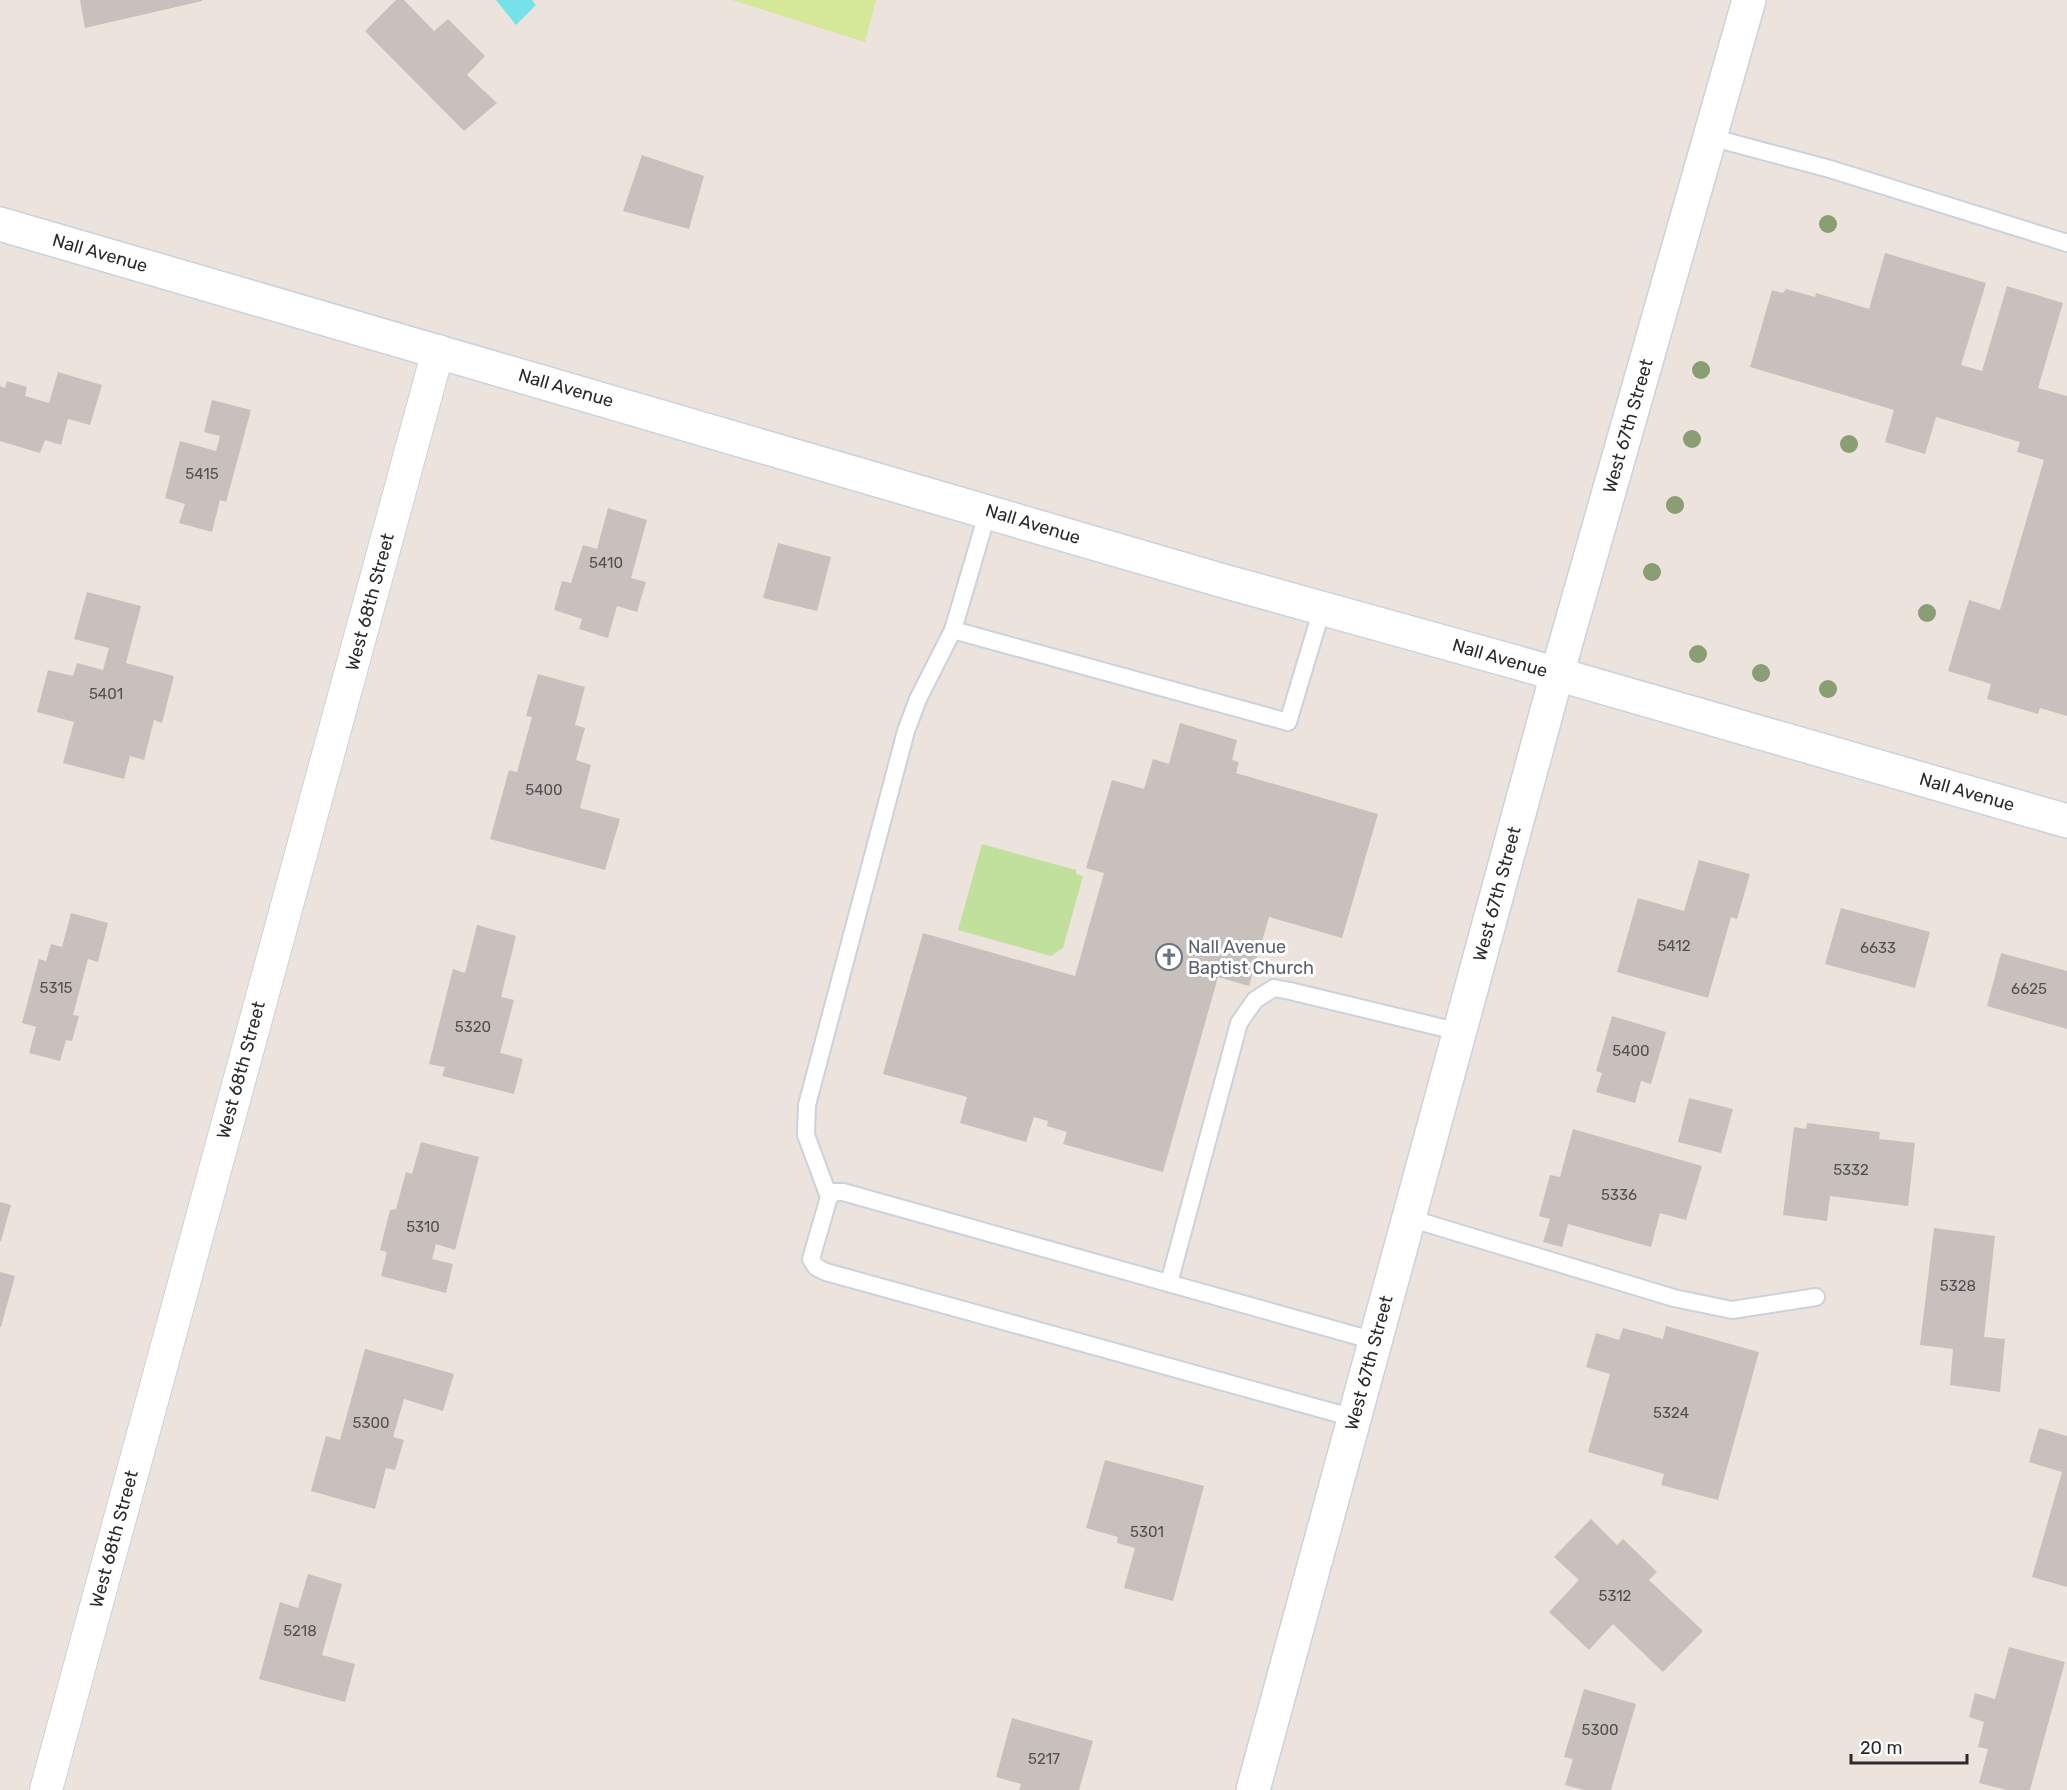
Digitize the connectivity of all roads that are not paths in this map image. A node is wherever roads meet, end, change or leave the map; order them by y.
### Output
1 (1749, 0) edge
2 (1710, 137) junction
3 (0, 224) edge
4 (2067, 243) edge
5 (438, 351) junction
6 (988, 511) junction
7 (1322, 609) junction
8 (953, 630) junction
9 (1557, 674) junction
10 (2067, 821) edge
11 (1460, 1032) junction
12 (836, 1194) junction
13 (1409, 1218) junction
14 (1168, 1283) junction
15 (1816, 1297) dead end
16 (1375, 1341) junction
17 (1354, 1418) junction
18 (46, 1790) edge
19 (1253, 1790) edge

1 - 2 main road, West 67th Street
2 - 4 lane
2 - 9 main road, West 67th Street
3 - 5 main road, Nall Avenue
5 - 6 main road, Nall Avenue
5 - 18 street, West 68th Street
6 - 7 main road, Nall Avenue
6 - 8 lane
7 - 8 lane
7 - 9 main road, Nall Avenue
8 - 12 lane
9 - 10 main road, Nall Avenue
9 - 11 main road, West 67th Street
11 - 13 main road, West 67th Street
11 - 14 lane
12 - 14 lane
12 - 17 lane
13 - 15 lane
13 - 16 main road, West 67th Street
14 - 16 lane
16 - 17 main road, West 67th Street
17 - 19 main road, West 67th Street

